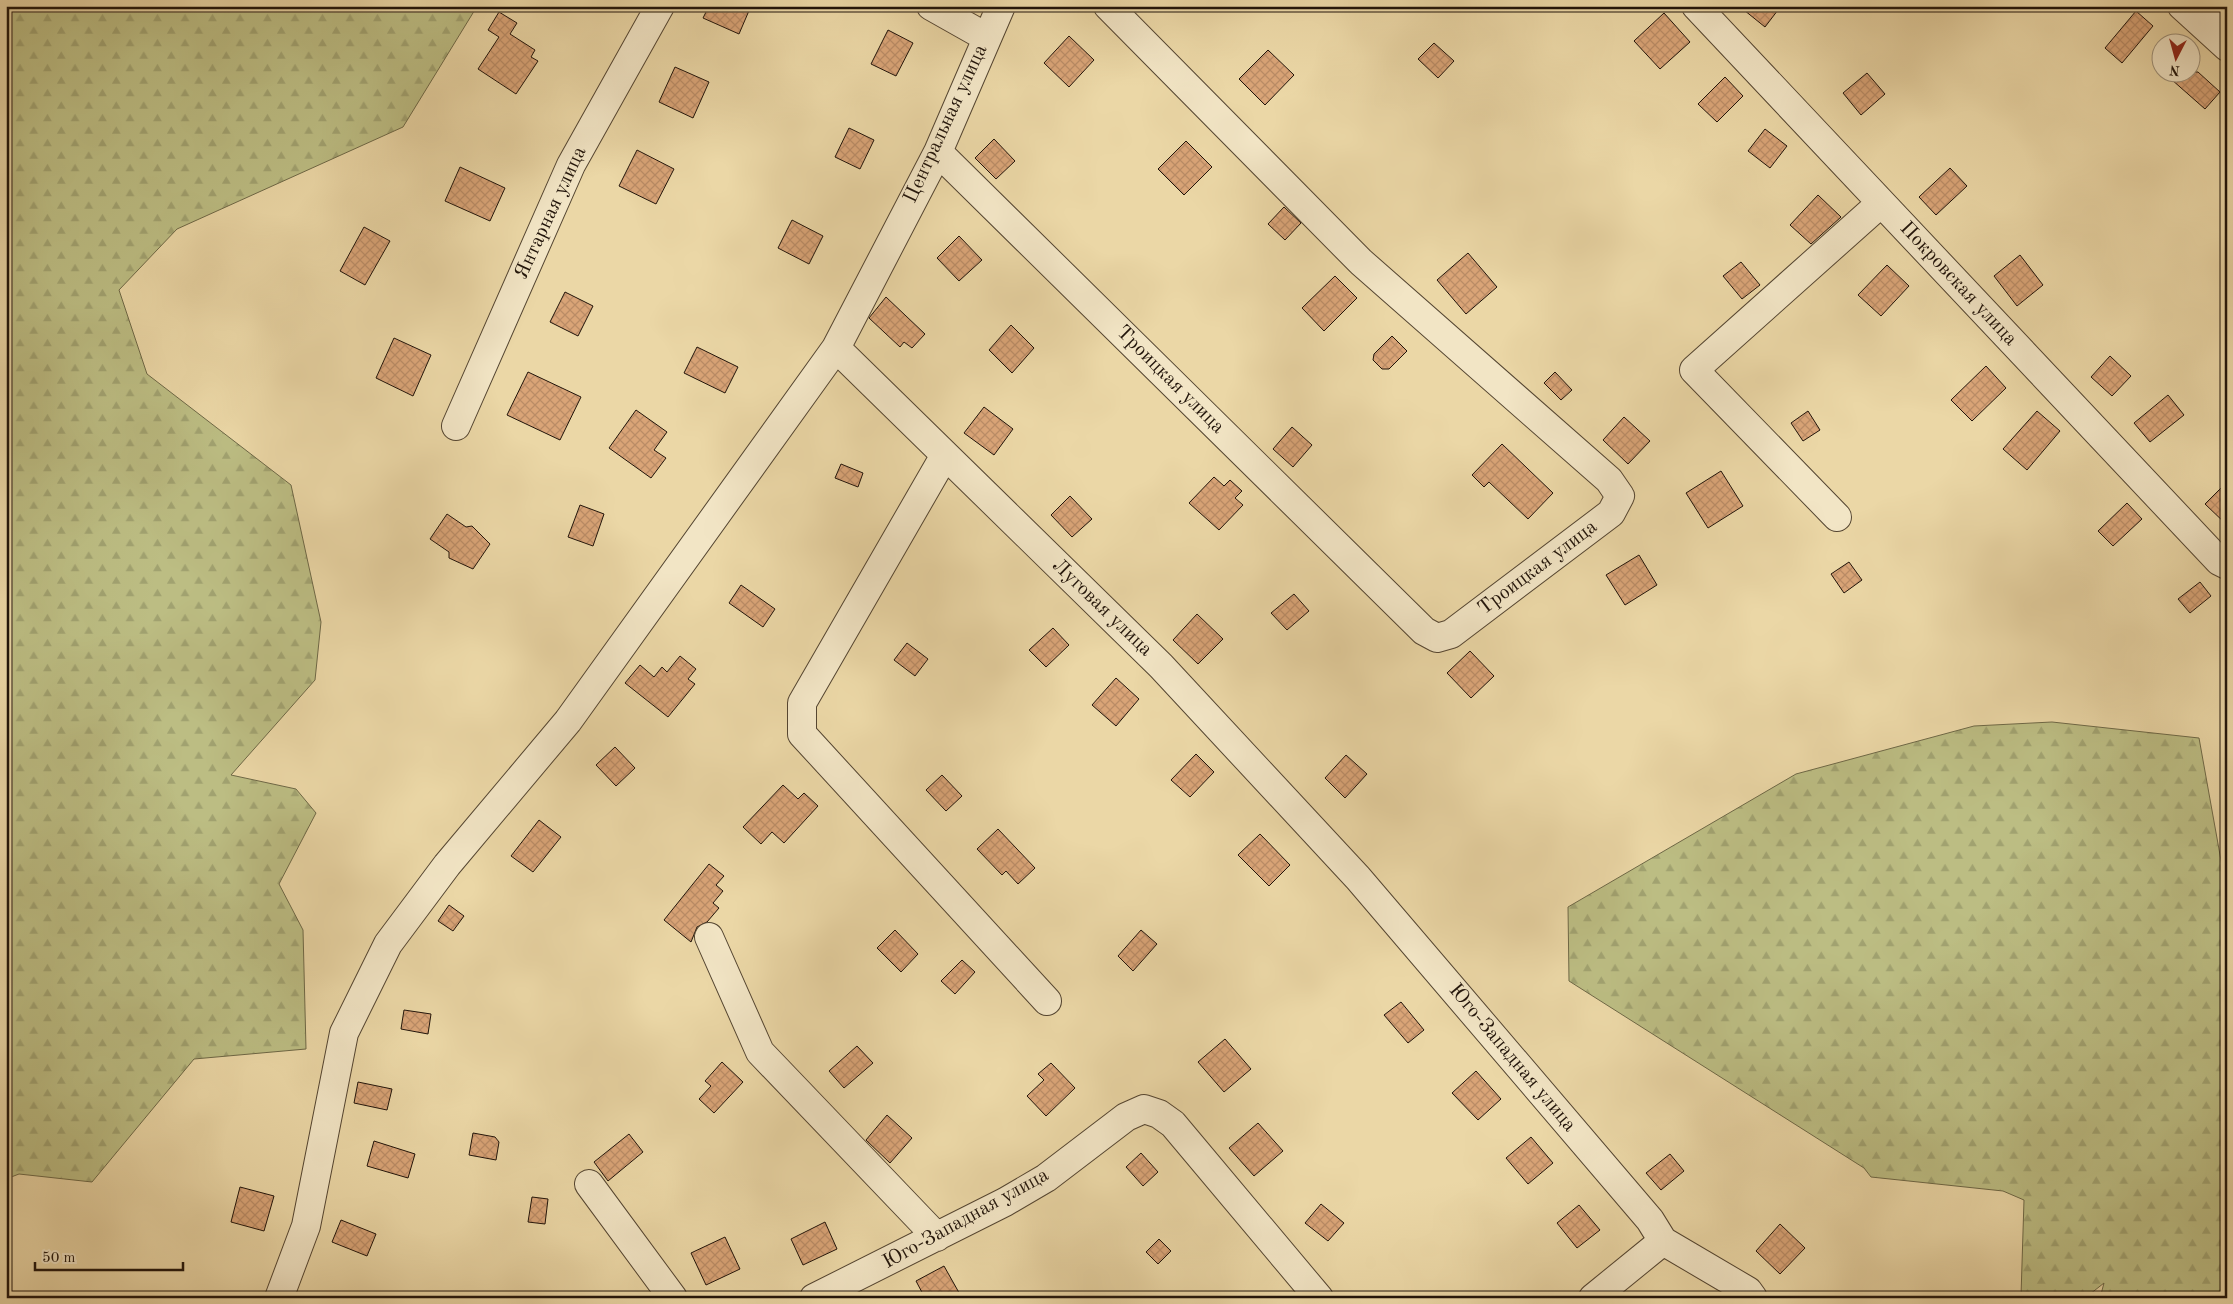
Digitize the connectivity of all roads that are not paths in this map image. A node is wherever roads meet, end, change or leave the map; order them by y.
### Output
1 (660, 6) edge
2 (931, 6) edge
3 (1001, 6) edge
4 (1108, 6) edge
5 (1696, 6) edge
6 (2182, 6) edge
7 (2220, 6) edge
8 (2227, 20) edge
9 (986, 37) junction
10 (2227, 47) edge
11 (938, 152) junction
12 (1881, 203) junction
13 (836, 348) junction
14 (456, 426) dead end
15 (945, 455) junction
16 (1837, 517) dead end
17 (2223, 563) edge
18 (1358, 878) joint
19 (709, 937) dead end
20 (1047, 1001) dead end
21 (589, 1184) dead end
22 (937, 1237) junction
23 (1663, 1241) junction
24 (279, 1298) edge
25 (673, 1298) edge
26 (814, 1298) edge
27 (1319, 1298) edge
28 (1593, 1298) edge
29 (1753, 1298) edge

1 - 14 street, Янтарная улица
2 - 9 street
3 - 9 street, Центральная улица
4 - 11 street, Троицкая улица
5 - 12 street, Покровская улица
6 - 10 street
7 - 8 street
9 - 11 street, Центральная улица
11 - 13 street, Центральная улица
12 - 16 street
12 - 17 street, Покровская улица
13 - 15 street, Луговая улица
13 - 24 street, Центральная улица
15 - 18 street, Луговая улица
15 - 20 street
18 - 23 street, Юго-Западная улица
19 - 22 street
21 - 25 street
22 - 26 street, Юго-Западная улица
22 - 27 street, Юго-Западная улица
23 - 28 street
23 - 29 street, Юго-Западная улица

